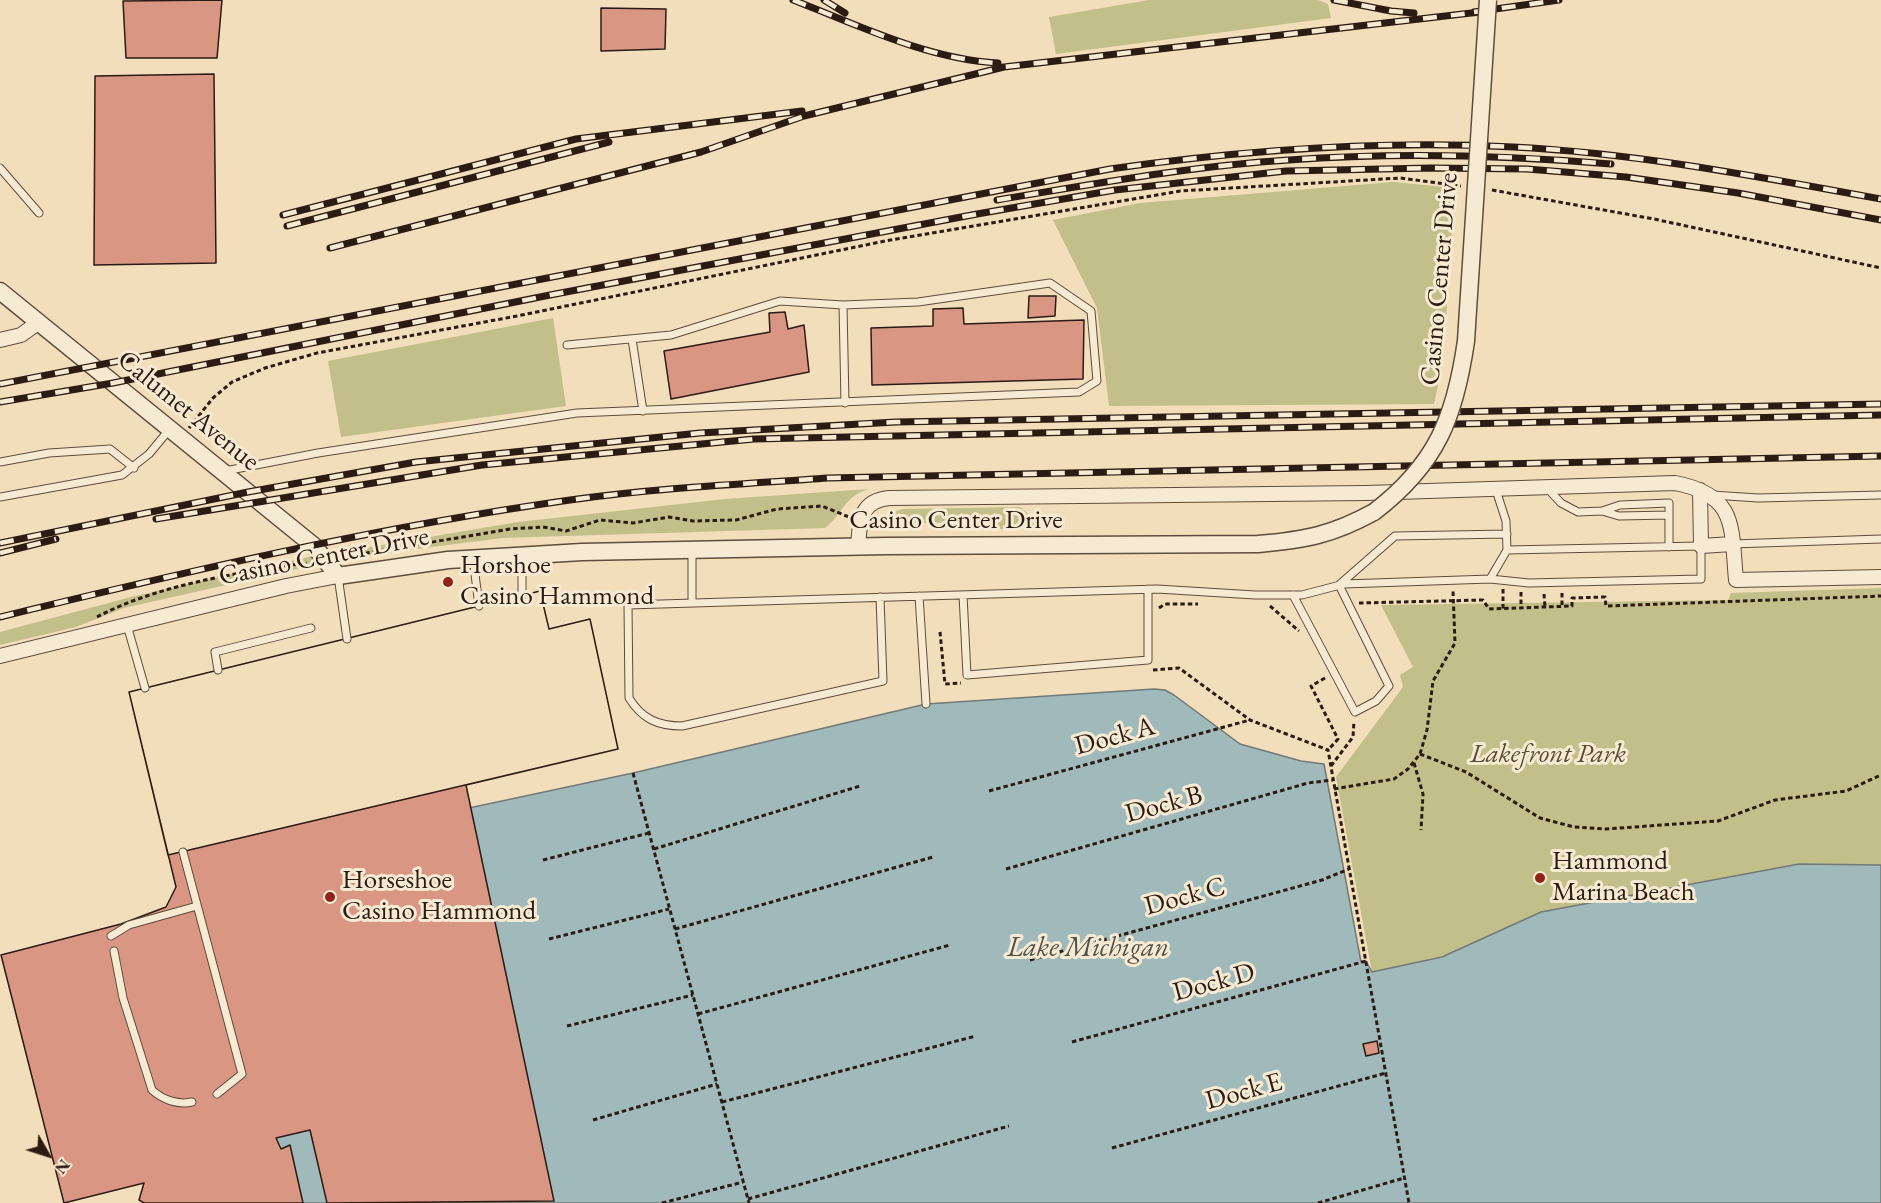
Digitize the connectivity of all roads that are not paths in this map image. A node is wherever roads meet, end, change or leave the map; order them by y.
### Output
1 (1488, 0) edge
2 (0, 168) edge
3 (39, 213) dead end
4 (0, 291) edge
5 (843, 305) junction
6 (39, 322) junction
7 (632, 339) junction
8 (0, 340) edge
9 (567, 345) dead end
10 (845, 403) junction
11 (643, 411) junction
12 (176, 434) junction
13 (0, 462) edge
14 (134, 468) junction
15 (222, 472) junction
16 (1548, 489) junction
17 (1496, 490) junction
18 (1704, 492) junction
19 (1881, 495) edge
20 (0, 497) edge
21 (1602, 511) junction
22 (1669, 515) junction
23 (1507, 534) junction
24 (1881, 539) edge
25 (1732, 544) junction
26 (1701, 546) junction
27 (858, 547) junction
28 (1670, 547) junction
29 (692, 550) junction
30 (1507, 550) junction
31 (522, 555) junction
32 (473, 558) junction
33 (338, 576) junction
34 (1881, 577) edge
35 (1490, 579) junction
36 (1339, 585) junction
37 (1148, 589) junction
38 (963, 595) junction
39 (1293, 595) junction
40 (522, 596) dead end
41 (919, 596) junction
42 (880, 597) junction
43 (692, 603) junction
44 (479, 606) dead end
45 (128, 625) junction
46 (311, 628) dead end
47 (347, 639) dead end
48 (0, 656) edge
49 (218, 670) dead end
50 (145, 688) dead end
51 (926, 704) dead end
52 (183, 852) dead end
53 (197, 906) junction
54 (111, 936) dead end
55 (114, 951) dead end
56 (217, 1094) dead end
57 (192, 1102) dead end

1 - 27 street, Casino Center Drive, bridge
2 - 3 lane
4 - 6 street, Calumet Avenue
5 - 7 lane
5 - 10 lane
5 - 10 lane
6 - 8 street
6 - 12 street, Calumet Avenue
7 - 9 lane
7 - 11 lane
10 - 11 lane
11 - 15 lane
12 - 14 lane
12 - 15 street, Calumet Avenue
13 - 14 lane
14 - 20 lane
15 - 33 street, Calumet Avenue
16 - 17 street
16 - 18 street
16 - 21 lane
17 - 23 lane
17 - 27 street
18 - 19 lane
18 - 25 street
18 - 26 street
21 - 22 lane
21 - 22 lane
22 - 28 lane
23 - 30 lane
23 - 36 lane
24 - 25 lane
25 - 26 street
25 - 34 street
26 - 28 lane
26 - 35 lane
27 - 29 street, Casino Center Drive
28 - 30 lane
29 - 31 street, Casino Center Drive
29 - 43 lane
30 - 35 lane
31 - 32 street, Casino Center Drive
31 - 40 lane
32 - 33 street, Casino Center Drive
32 - 44 lane
33 - 45 street, Casino Center Drive
33 - 47 lane
35 - 36 lane
36 - 39 lane
36 - 39 lane
37 - 38 lane
37 - 38 lane
37 - 39 lane
38 - 41 lane
41 - 42 lane
41 - 51 lane
42 - 43 lane
42 - 43 lane
45 - 48 street, Casino Center Drive
45 - 50 lane
46 - 49 lane
52 - 53 lane
53 - 54 lane
53 - 56 lane
55 - 57 lane

